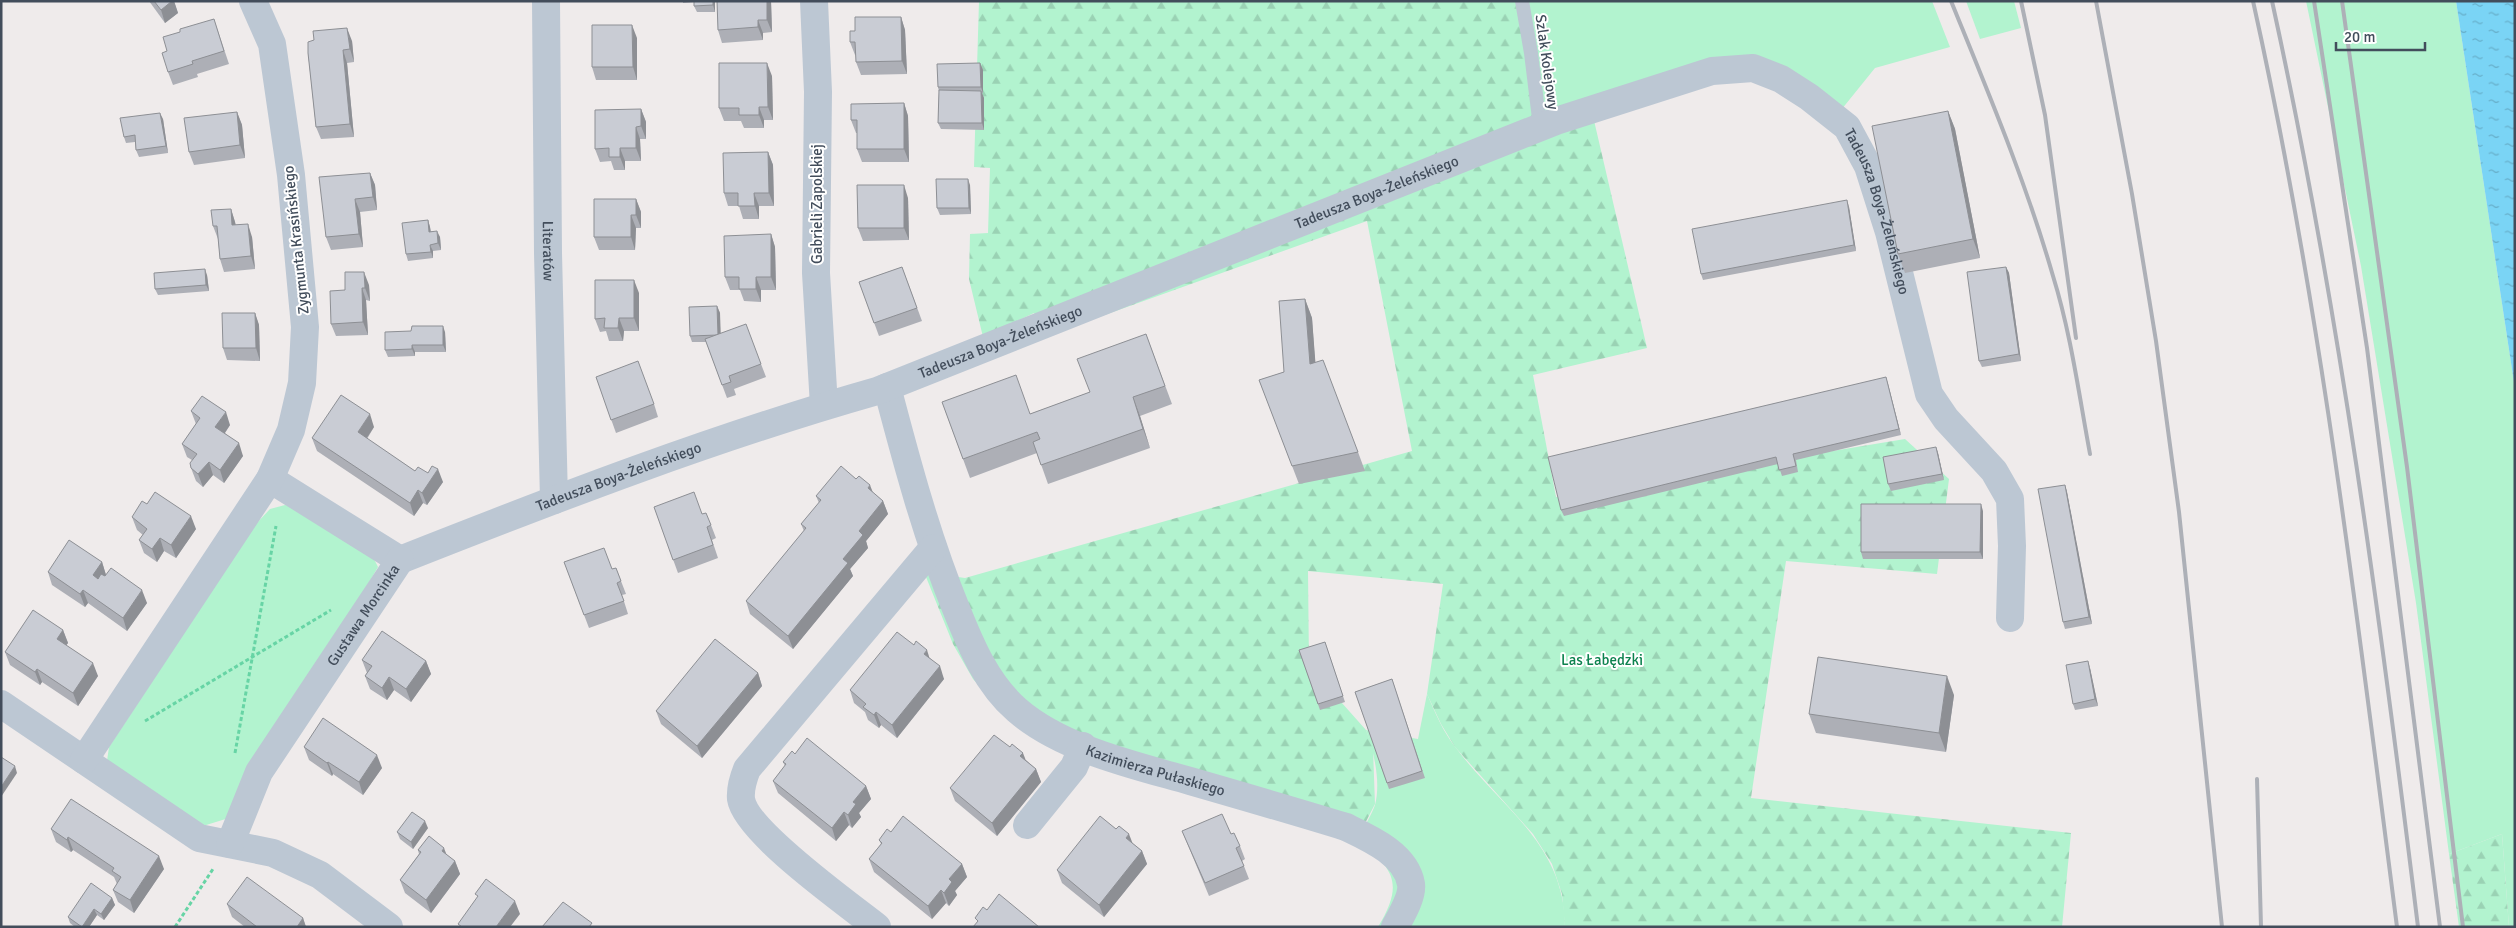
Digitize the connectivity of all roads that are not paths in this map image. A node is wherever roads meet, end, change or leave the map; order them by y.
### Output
1 (252, 1) edge
2 (546, 1) edge
3 (814, 1) edge
4 (1522, 1) edge
5 (1540, 127) junction
6 (887, 388) junction
7 (824, 406) junction
8 (270, 478) junction
9 (554, 500) junction
10 (933, 548) junction
11 (400, 560) junction
12 (2010, 618) dead end
13 (1, 704) edge
14 (1083, 746) junction
15 (84, 760) junction
16 (1027, 825) dead end
17 (230, 844) junction
18 (389, 927) edge
19 (877, 927) edge
20 (1395, 927) edge

1 - 8 street, Zygmunta Krasińskiego
2 - 9 street, Literatów
3 - 7 street, Gabrieli Zapolskiej
4 - 5 lane, Szlak Kolejowy
5 - 6 street, Tadeusza Boya-Żeleńskiego
5 - 12 street, Tadeusza Boya-Żeleńskiego
6 - 7 street, Tadeusza Boya-Żeleńskiego
6 - 10 street, Kazimierza Pułaskiego
7 - 9 street, Tadeusza Boya-Żeleńskiego
8 - 11 street, Gustawa Morcinka
8 - 15 street
9 - 11 street, Tadeusza Boya-Żeleńskiego
10 - 14 street, Kazimierza Pułaskiego
10 - 19 street
11 - 17 street, Gustawa Morcinka
13 - 15 street
14 - 16 street
14 - 20 street, Kazimierza Pułaskiego
15 - 17 street
17 - 18 street

